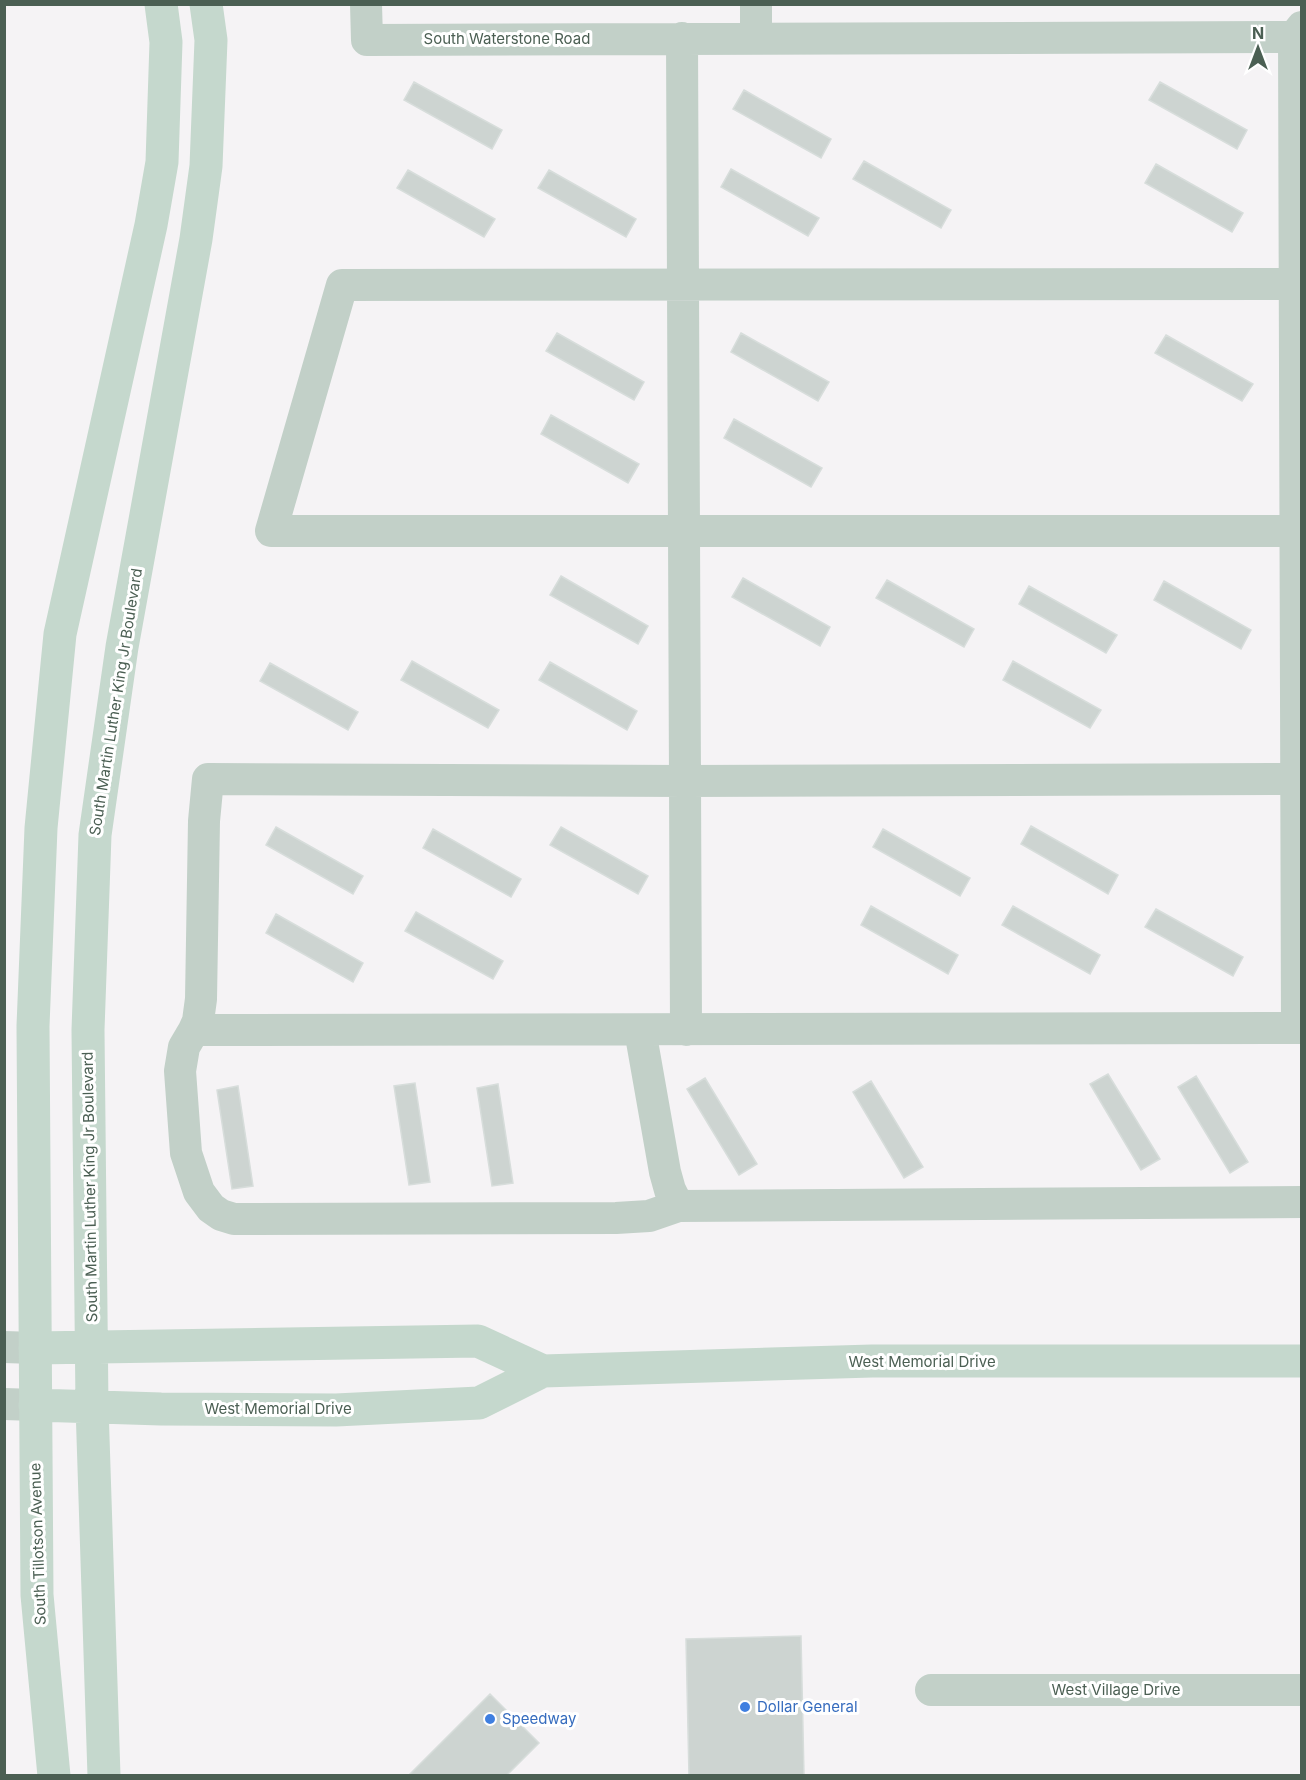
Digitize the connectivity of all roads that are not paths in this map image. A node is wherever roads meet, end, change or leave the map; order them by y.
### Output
1 (161, 4) edge
2 (206, 4) edge
3 (366, 4) edge
4 (756, 4) edge
5 (1298, 32) edge
6 (682, 38) junction
7 (756, 38) junction
8 (1294, 284) junction
9 (682, 285) junction
10 (1296, 531) junction
11 (683, 532) junction
12 (1297, 779) junction
13 (685, 781) junction
14 (1299, 1028) edge
15 (194, 1030) junction
16 (640, 1030) junction
17 (686, 1030) junction
18 (1302, 1202) edge
19 (678, 1206) junction
20 (20, 1347) edge
21 (92, 1347) junction
22 (1302, 1361) edge
23 (543, 1371) junction
24 (20, 1404) edge
25 (92, 1406) junction
26 (931, 1690) dead end
27 (1302, 1690) edge
28 (54, 1776) edge
29 (104, 1776) edge

1 - 20 main road
2 - 21 main road, South Martin Luther King Jr Boulevard
3 - 6 street, South Waterstone Road
4 - 7 street
5 - 7 street
5 - 8 street
6 - 7 street
6 - 9 street
8 - 9 street
8 - 10 street
9 - 11 street
9 - 11 street
10 - 11 street
10 - 12 street
11 - 13 street
12 - 13 street
12 - 14 street
13 - 15 street
13 - 17 street
14 - 17 street
15 - 16 street
15 - 19 street
16 - 17 street
16 - 19 street
18 - 19 street
20 - 21 main road, West Memorial Drive
20 - 24 main road, South Tillotson Avenue
21 - 23 main road, West Memorial Drive
21 - 25 main road, South Martin Luther King Jr Boulevard
22 - 23 main road, West Memorial Drive
23 - 25 main road, West Memorial Drive
24 - 25 main road, West Memorial Drive
24 - 28 main road, South Tillotson Avenue
25 - 29 main road
26 - 27 street, West Village Drive

